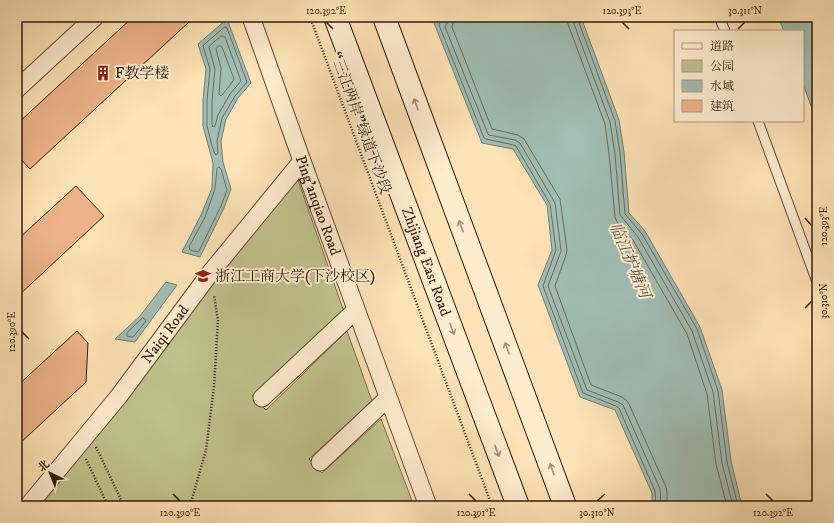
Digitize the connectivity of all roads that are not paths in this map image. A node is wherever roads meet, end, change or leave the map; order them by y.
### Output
1 (95, 17) edge
2 (251, 17) edge
3 (335, 17) edge
4 (384, 17) edge
5 (720, 17) edge
6 (725, 30) edge
7 (17, 89) edge
8 (758, 122) edge
9 (302, 161) junction
10 (817, 282) edge
11 (356, 310) junction
12 (262, 398) dead end
13 (388, 398) junction
14 (320, 462) dead end
15 (28, 506) edge
16 (428, 506) edge
17 (518, 506) edge
18 (565, 506) edge

1 - 7 street
2 - 9 street, Ping'anqiao Road
3 -> 17 main road, Zhijiang East Road
18 -> 4 main road
5 - 6 lane
8 - 10 lane
9 - 11 street, Ping'anqiao Road
9 - 15 street, Naiqi Road
11 - 12 street
11 - 13 street, Ping'anqiao Road
13 - 14 street
13 - 16 street, Ping'anqiao Road

